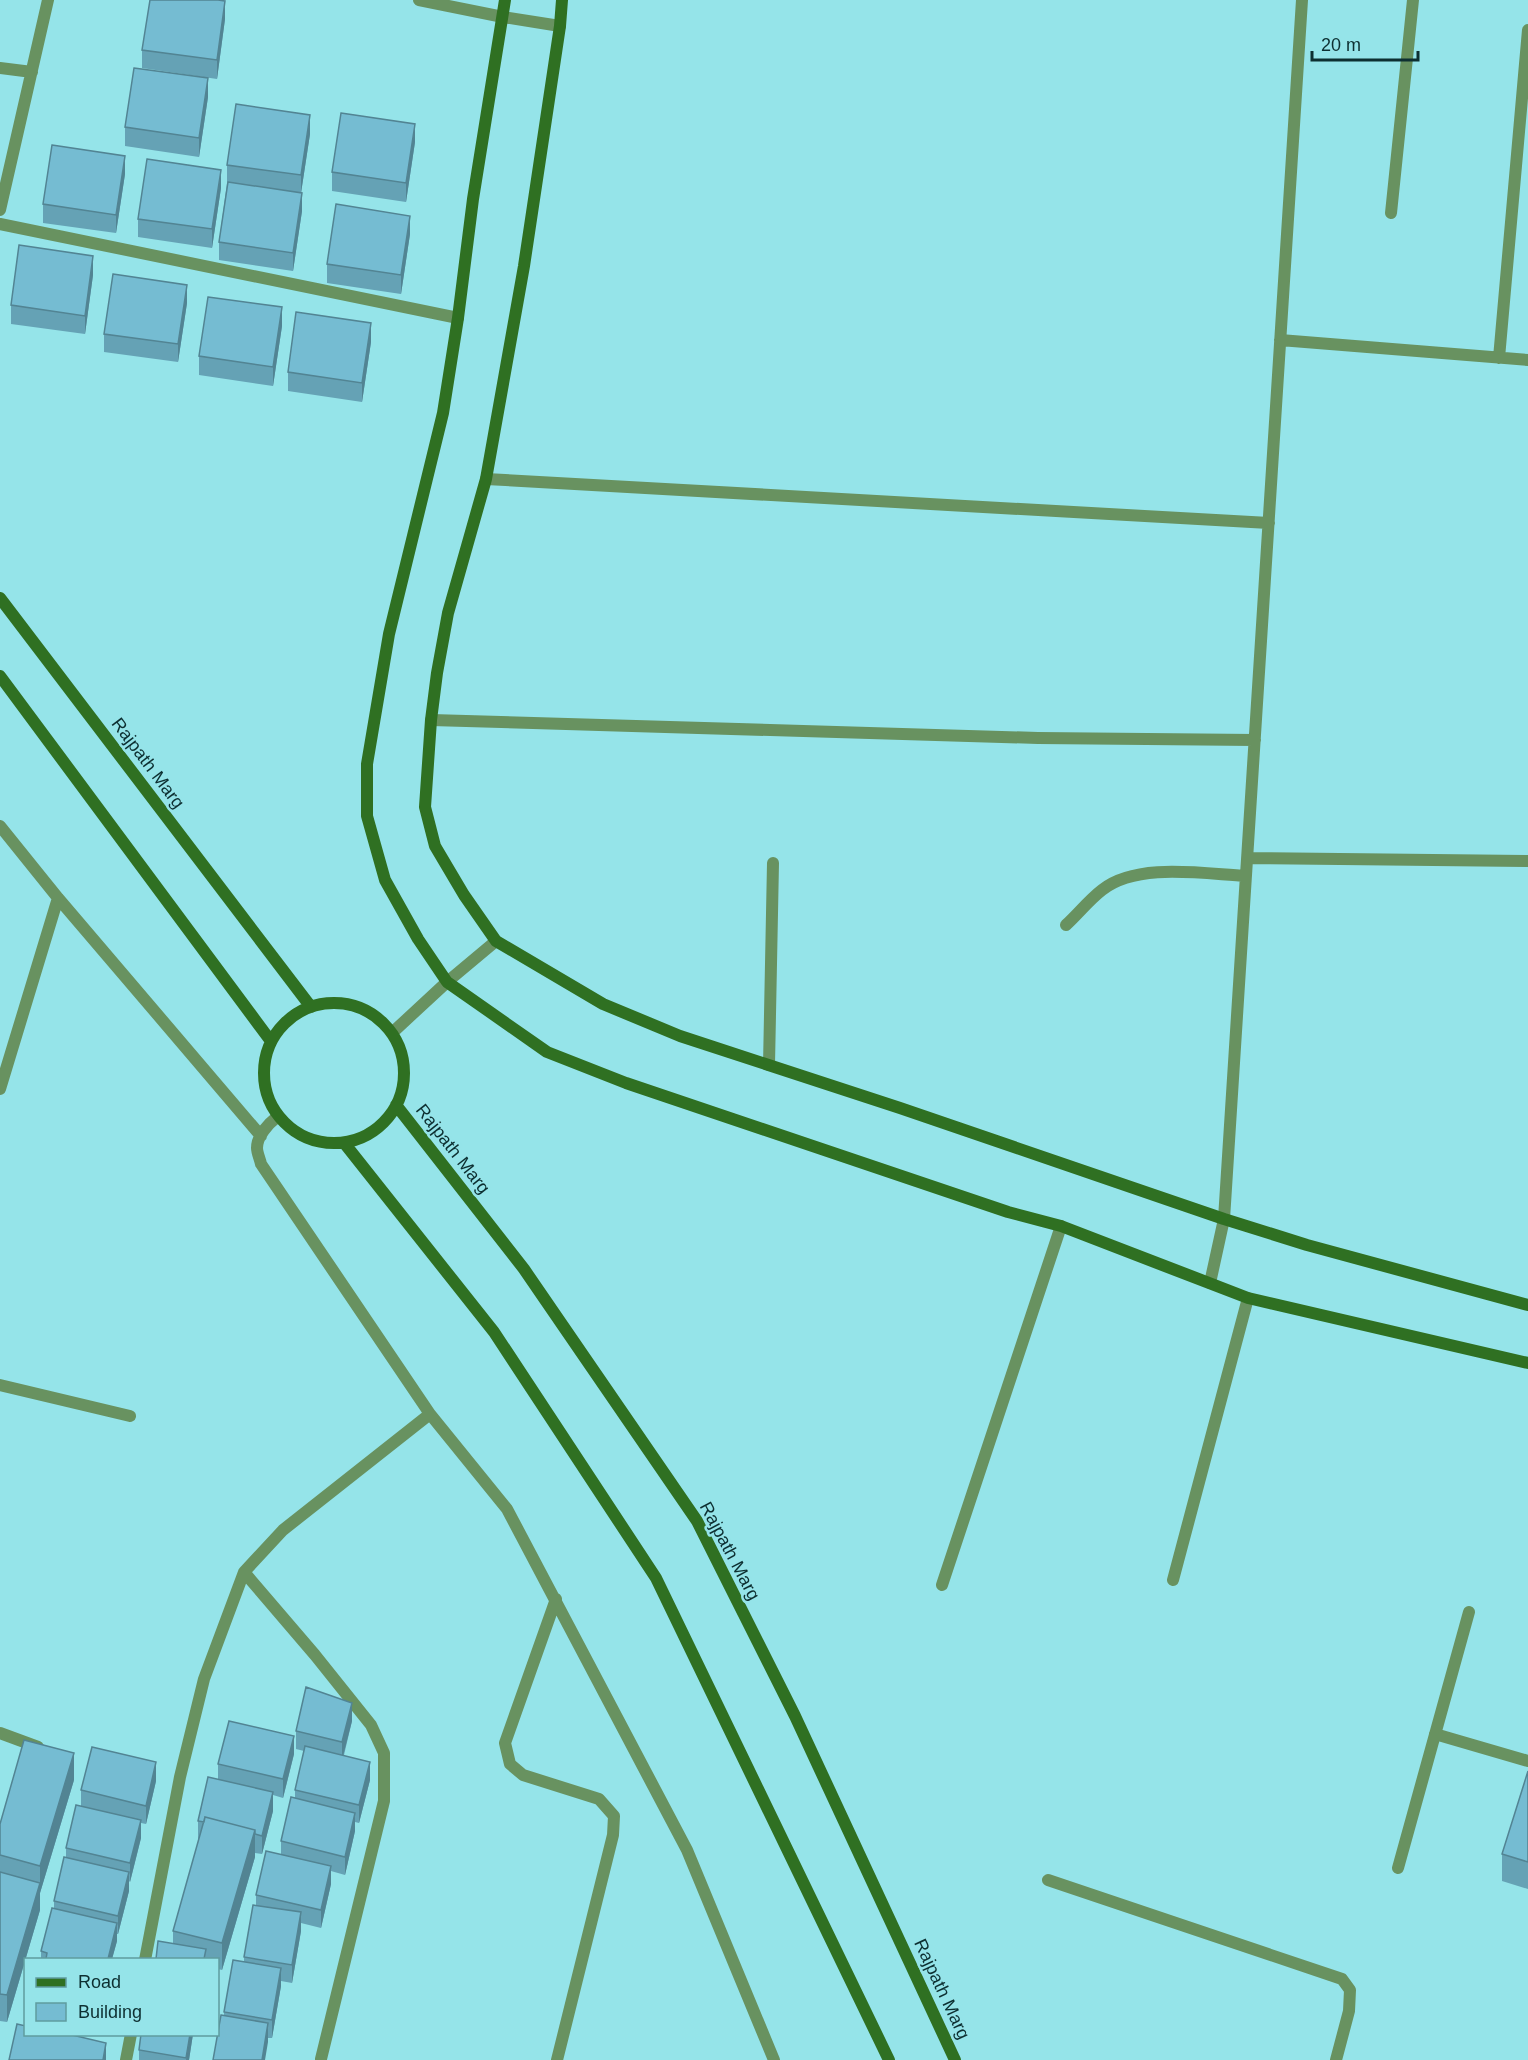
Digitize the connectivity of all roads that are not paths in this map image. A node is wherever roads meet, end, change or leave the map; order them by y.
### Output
1 (48, 0) edge
2 (419, 0) edge
3 (505, 0) edge
4 (562, 0) edge
5 (1302, 0) edge
6 (1413, 0) edge
7 (503, 17) junction
8 (560, 26) junction
9 (1528, 30) edge
10 (0, 68) edge
11 (32, 72) junction
12 (1524, 124) edge
13 (0, 210) edge
14 (1391, 213) dead end
15 (0, 224) edge
16 (458, 318) junction
17 (1280, 340) junction
18 (1499, 358) junction
19 (1528, 360) edge
20 (486, 479) junction
21 (1269, 524) junction
22 (0, 598) edge
23 (0, 676) edge
24 (431, 720) junction
25 (1255, 740) junction
26 (0, 826) edge
27 (1248, 858) junction
28 (1528, 861) edge
29 (773, 862) dead end
30 (1246, 876) junction
31 (58, 898) junction
32 (1066, 925) dead end
33 (496, 941) junction
34 (447, 982) junction
35 (311, 1007) junction
36 (393, 1032) junction
37 (270, 1040) junction
38 (769, 1065) junction
39 (0, 1089) edge
40 (396, 1105) junction
41 (277, 1117) junction
42 (261, 1136) junction
43 (345, 1144) junction
44 (1224, 1219) junction
45 (1061, 1226) junction
46 (1210, 1283) junction
47 (1248, 1298) junction
48 (1528, 1305) edge
49 (1528, 1363) edge
50 (0, 1386) edge
51 (430, 1414) junction
52 (130, 1416) dead end
53 (244, 1572) junction
54 (1173, 1580) dead end
55 (942, 1585) dead end
56 (556, 1599) junction
57 (1469, 1612) dead end
58 (0, 1733) edge
59 (1435, 1734) junction
60 (54, 1752) edge
61 (1528, 1761) edge
62 (1398, 1868) dead end
63 (1048, 1880) dead end
64 (145, 1958) edge
65 (131, 2036) edge
66 (321, 2059) edge
67 (126, 2060) edge
68 (557, 2060) edge
69 (774, 2060) edge
70 (889, 2060) edge
71 (954, 2060) edge
72 (1336, 2060) edge

1 - 11 street
2 - 7 street
3 - 7 street
4 - 8 street
5 - 17 street
6 - 14 street
7 - 8 street
7 - 16 street
8 - 20 street
9 - 12 street
10 - 11 street
11 - 13 street
12 - 18 street
15 - 16 street
16 - 34 street
17 - 18 street
17 - 21 street
18 - 19 street
20 - 21 street
20 - 24 street
21 - 25 street
22 - 35 street, Rajpath Marg
23 - 37 street
24 - 25 street
24 - 33 street
25 - 27 street
26 - 31 street
27 - 28 street
27 - 30 street
29 - 38 street
30 - 32 street
30 - 44 street
31 - 39 street
31 - 42 street
33 - 34 street
33 - 38 street
34 - 36 street
34 - 45 street
35 - 36 street
35 - 37 street
36 - 40 street
37 - 41 street
38 - 44 street
40 - 43 street
40 - 71 street, Rajpath Marg
41 - 42 street
41 - 43 street
42 - 51 street
43 - 70 street
44 - 46 street
44 - 48 street
45 - 46 street
45 - 55 street
46 - 47 street
47 - 49 street
47 - 54 street
50 - 52 street
51 - 53 street
51 - 56 street
53 - 64 street
53 - 66 street
56 - 68 street
56 - 69 street
57 - 59 street
58 - 60 street
59 - 61 street
59 - 62 street
63 - 72 street
65 - 67 street

